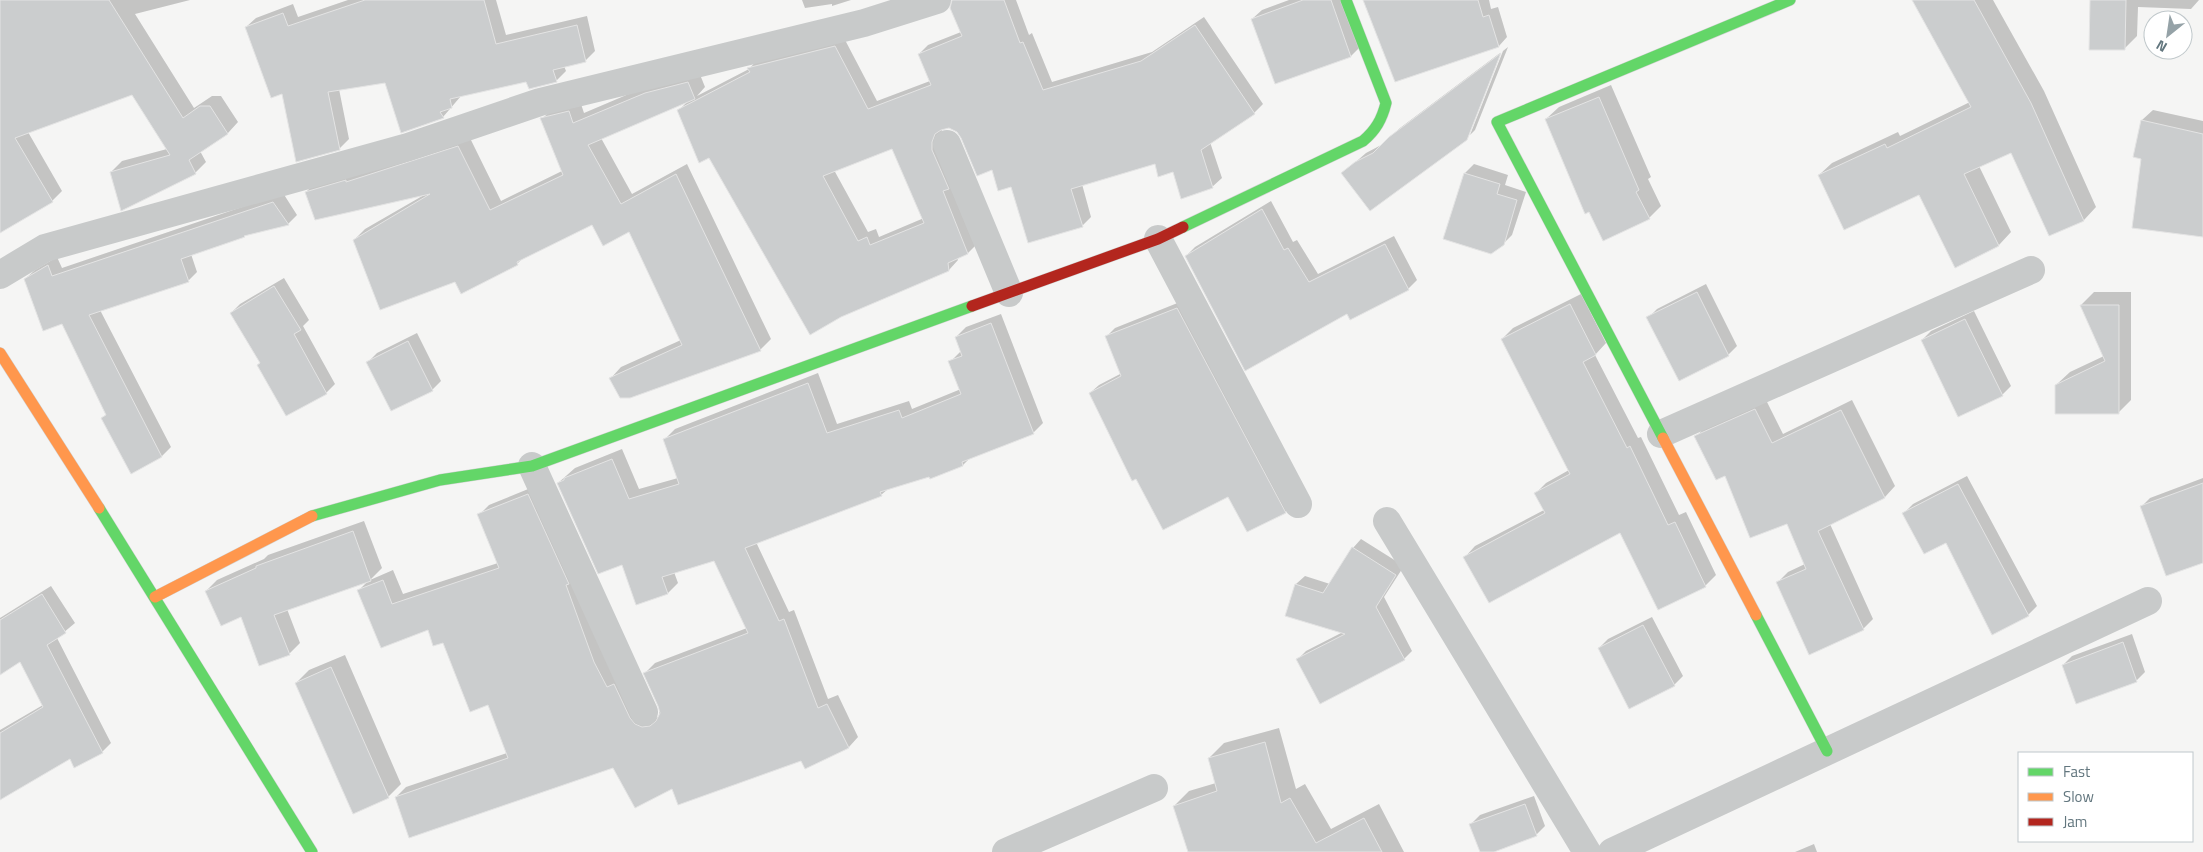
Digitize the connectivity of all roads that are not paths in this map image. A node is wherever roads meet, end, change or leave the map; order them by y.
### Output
1 (937, 0) edge
2 (1346, 0) edge
3 (1790, 0) edge
4 (948, 144) dead end
5 (1158, 239) junction
6 (2031, 270) dead end
7 (0, 275) edge
8 (1009, 292) junction
9 (0, 353) edge
10 (1661, 434) junction
11 (532, 466) junction
12 (1298, 504) dead end
13 (1386, 521) dead end
14 (155, 597) junction
15 (2148, 601) dead end
16 (644, 712) dead end
17 (1827, 751) junction
18 (1154, 788) dead end
19 (312, 852) edge
20 (1006, 852) edge
21 (1587, 852) edge
22 (1612, 852) edge

1 - 7 street
2 - 5 street
3 - 10 street
4 - 8 street
5 - 8 street
5 - 12 street
6 - 10 street
8 - 11 street
9 - 14 street
10 - 17 street
11 - 14 street
11 - 16 street
13 - 21 street
14 - 19 street
15 - 17 street
17 - 22 street
18 - 20 street

